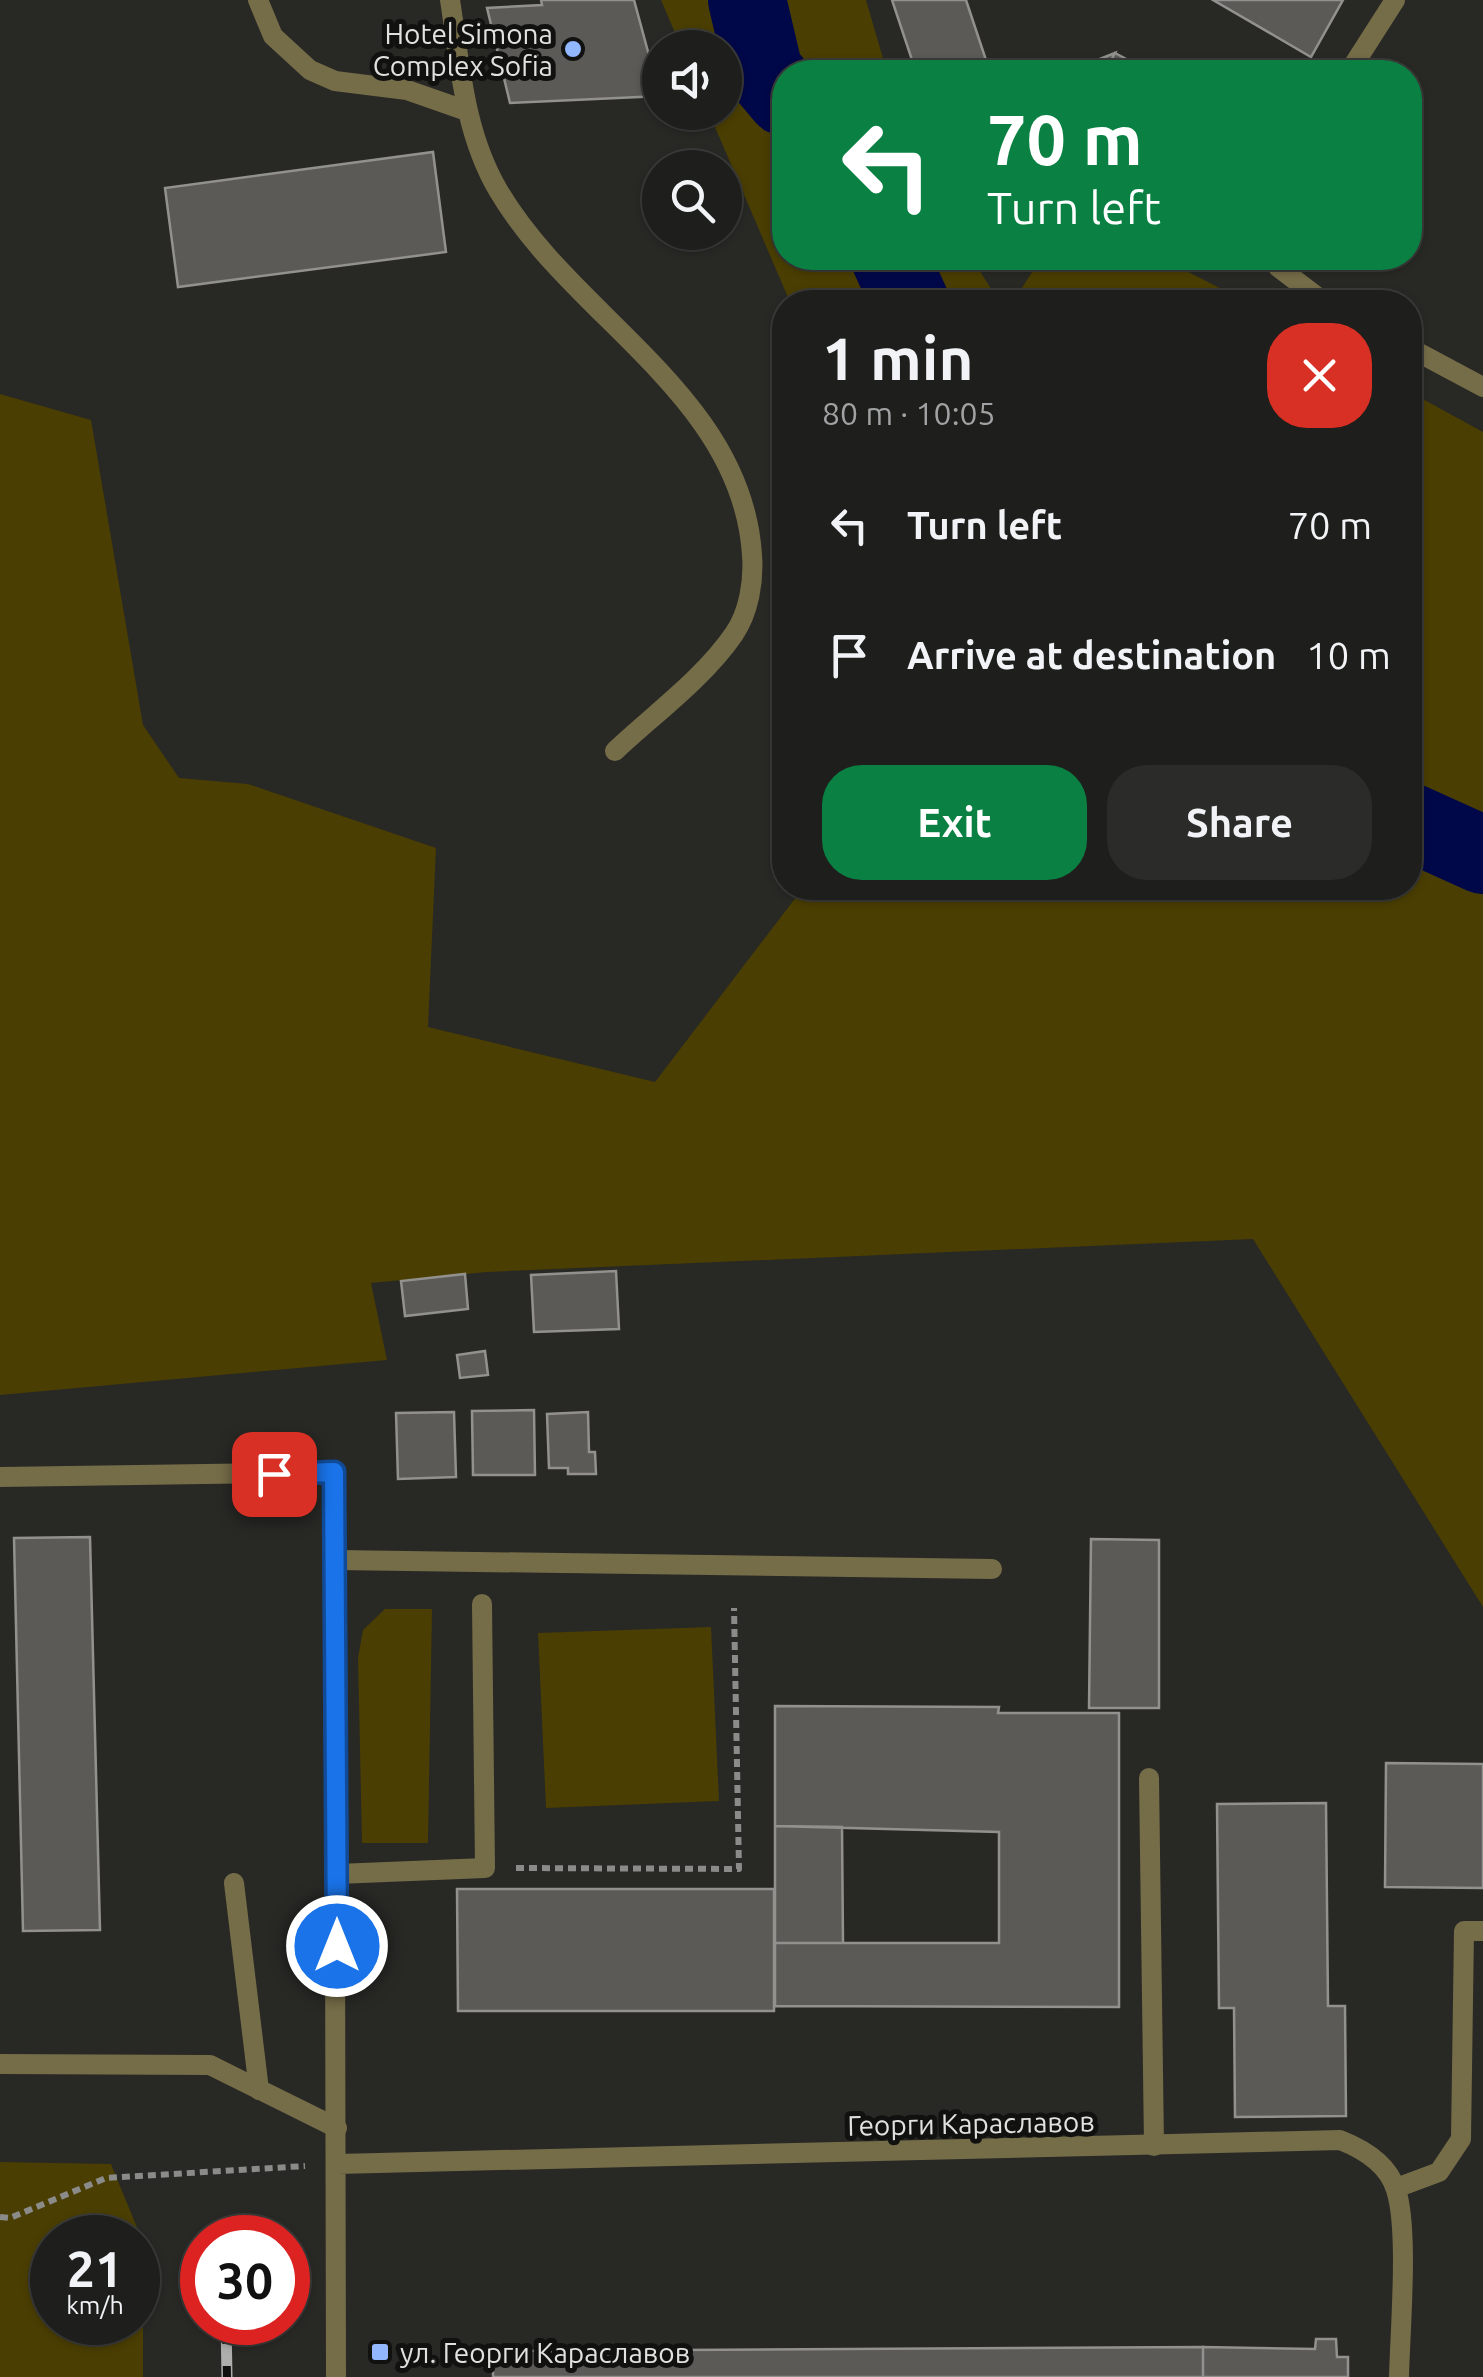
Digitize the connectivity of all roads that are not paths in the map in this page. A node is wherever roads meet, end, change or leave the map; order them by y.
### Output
1 (258, 0) edge
2 (450, 0) edge
3 (1395, 0) edge
4 (1356, 60) edge
5 (467, 111) junction
6 (1282, 270) edge
7 (1308, 290) edge
8 (1422, 354) edge
9 (1483, 387) edge
10 (615, 751) dead end
11 (0, 1477) edge
12 (337, 1560) junction
13 (992, 1569) dead end
14 (482, 1604) dead end
15 (1149, 1778) dead end
16 (337, 1874) junction
17 (234, 1883) dead end
18 (1483, 1932) edge
19 (0, 2064) edge
20 (259, 2090) junction
21 (337, 2128) junction
22 (1154, 2146) junction
23 (337, 2164) junction
24 (1396, 2188) junction
25 (336, 2377) edge
26 (1399, 2377) edge

1 - 5 street
2 - 5 street
3 - 4 street
5 - 10 street
6 - 7 street
8 - 9 street
11 - 12 street
12 - 13 street
12 - 16 street
14 - 16 street
15 - 22 street
16 - 21 street
17 - 20 street
18 - 24 street
19 - 20 street
20 - 21 street
21 - 23 street
22 - 23 street, Георги Караславов
22 - 24 street, Георги Караславов
23 - 25 street
24 - 26 street

